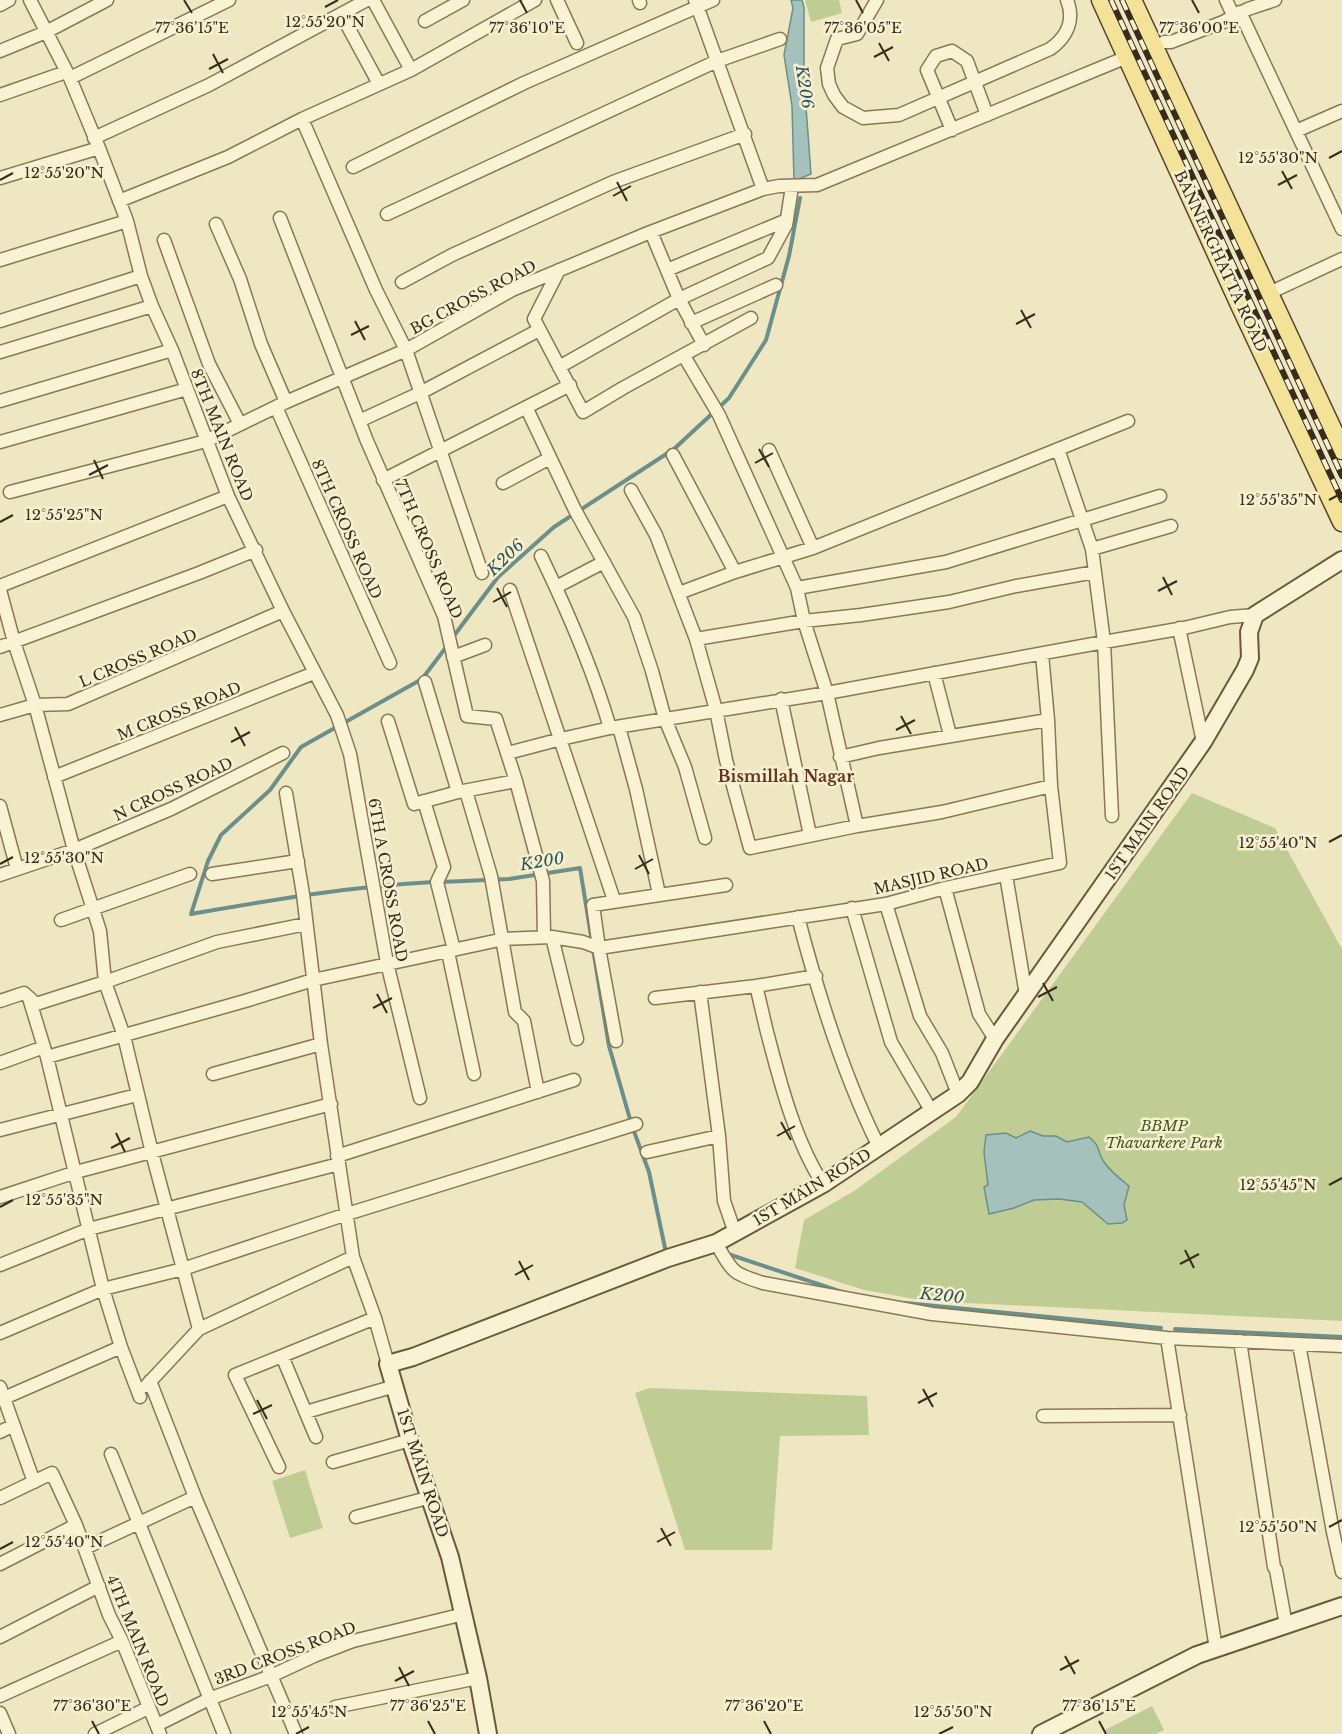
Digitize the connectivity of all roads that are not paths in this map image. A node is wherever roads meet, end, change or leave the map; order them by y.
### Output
1 (9, 0) edge
2 (30, 0) edge
3 (107, 0) edge
4 (229, 0) edge
5 (373, 0) edge
6 (463, 0) edge
7 (535, 0) edge
8 (557, 0) edge
9 (713, 0) edge
10 (877, 0) edge
11 (1067, 0) edge
12 (1101, 0) edge
13 (1132, 0) edge
14 (1226, 0) edge
15 (1264, 0) edge
16 (1275, 0) edge
17 (361, 1) edge
18 (696, 3) edge
19 (0, 5) edge
20 (341, 14) junction
21 (1237, 14) junction
22 (425, 21) dead end
23 (46, 32) junction
24 (780, 39) dead end
25 (578, 43) dead end
26 (1159, 44) junction
27 (0, 51) edge
28 (1127, 57) junction
29 (717, 61) junction
30 (411, 70) junction
31 (68, 75) junction
32 (974, 83) junction
33 (379, 84) junction
34 (0, 95) edge
35 (939, 98) junction
36 (1342, 111) edge
37 (987, 115) junction
38 (302, 119) junction
39 (952, 130) junction
40 (1296, 131) junction
41 (745, 134) junction
42 (96, 143) junction
43 (353, 167) dead end
44 (0, 178) edge
45 (797, 188) junction
46 (763, 189) junction
47 (119, 201) junction
48 (387, 214) dead end
49 (280, 218) dead end
50 (787, 220) junction
51 (127, 221) junction
52 (216, 224) dead end
53 (1342, 229) edge
54 (651, 232) junction
55 (164, 240) dead end
56 (1342, 259) edge
57 (0, 260) edge
58 (560, 270) junction
59 (667, 270) junction
60 (141, 276) junction
61 (402, 282) dead end
62 (776, 285) dead end
63 (1269, 293) junction
64 (679, 299) junction
65 (152, 306) junction
66 (752, 318) dead end
67 (0, 321) edge
68 (691, 323) junction
69 (539, 330) junction
70 (704, 345) junction
71 (172, 350) junction
72 (406, 350) junction
73 (0, 352) edge
74 (684, 356) junction
75 (559, 367) junction
76 (343, 377) junction
77 (570, 385) junction
78 (187, 389) junction
79 (420, 393) junction
80 (0, 400) edge
81 (281, 404) junction
82 (527, 409) junction
83 (359, 421) junction
84 (1128, 421) dead end
85 (240, 424) junction
86 (206, 441) junction
87 (0, 442) edge
88 (1058, 449) junction
89 (769, 450) dead end
90 (1342, 450) edge
91 (439, 452) junction
92 (673, 454) dead end
93 (550, 458) junction
94 (383, 480) junction
95 (503, 483) dead end
96 (631, 490) dead end
97 (10, 492) dead end
98 (228, 495) junction
99 (1160, 496) dead end
100 (1084, 521) junction
101 (1342, 522) edge
102 (1171, 526) dead end
103 (813, 548) junction
104 (1092, 549) junction
105 (256, 550) junction
106 (541, 556) dead end
107 (784, 557) junction
108 (1342, 560) edge
109 (604, 562) junction
110 (735, 572) junction
111 (1095, 572) junction
112 (482, 573) dead end
113 (556, 587) junction
114 (0, 588) edge
115 (797, 588) junction
116 (510, 590) dead end
117 (679, 592) junction
118 (283, 611) junction
119 (1255, 615) junction
120 (804, 621) junction
121 (1179, 628) junction
122 (696, 639) junction
123 (14, 642) junction
124 (1104, 642) junction
125 (485, 645) dead end
126 (0, 647) edge
127 (1042, 654) junction
128 (453, 657) junction
129 (390, 663) dead end
130 (314, 672) junction
131 (934, 673) junction
132 (425, 682) dead end
133 (826, 693) junction
134 (781, 699) junction
135 (35, 705) junction
136 (716, 710) junction
137 (0, 715) edge
138 (665, 719) junction
139 (1048, 720) junction
140 (388, 721) dead end
141 (615, 728) junction
142 (950, 735) junction
143 (561, 739) junction
144 (1203, 742) junction
145 (283, 753) dead end
146 (508, 753) junction
147 (840, 758) junction
148 (54, 777) junction
149 (516, 781) junction
150 (1051, 786) junction
151 (462, 791) junction
152 (286, 793) dead end
153 (424, 801) junction
154 (0, 806) edge
155 (1112, 816) dead end
156 (857, 826) junction
157 (810, 836) junction
158 (705, 838) dead end
159 (74, 850) junction
160 (298, 861) junction
161 (17, 869) junction
162 (190, 874) dead end
163 (212, 874) dead end
164 (0, 875) edge
165 (1006, 875) junction
166 (726, 885) dead end
167 (945, 888) junction
168 (659, 894) junction
169 (614, 900) junction
170 (886, 904) junction
171 (852, 908) junction
172 (93, 909) junction
173 (798, 917) junction
174 (61, 920) dead end
175 (306, 924) junction
176 (548, 937) junction
177 (504, 939) junction
178 (599, 948) junction
179 (451, 951) junction
180 (387, 963) junction
181 (816, 976) junction
182 (313, 980) junction
183 (105, 982) junction
184 (756, 986) junction
185 (700, 992) junction
186 (1026, 995) junction
187 (29, 998) junction
188 (655, 998) dead end
189 (0, 1001) edge
190 (124, 1036) junction
191 (578, 1039) dead end
192 (995, 1039) junction
193 (616, 1041) dead end
194 (321, 1044) junction
195 (45, 1052) junction
196 (0, 1063) edge
197 (213, 1074) dead end
198 (474, 1074) dead end
199 (574, 1080) dead end
200 (538, 1092) junction
201 (958, 1094) junction
202 (137, 1095) junction
203 (420, 1098) dead end
204 (331, 1104) junction
205 (932, 1112) junction
206 (60, 1113) junction
207 (636, 1124) dead end
208 (0, 1130) edge
209 (719, 1136) junction
210 (879, 1147) junction
211 (647, 1152) dead end
212 (152, 1153) junction
213 (338, 1160) junction
214 (76, 1172) junction
215 (823, 1184) junction
216 (0, 1197) edge
217 (168, 1208) junction
218 (347, 1214) junction
219 (89, 1229) junction
220 (735, 1233) junction
221 (716, 1243) junction
222 (353, 1257) junction
223 (0, 1265) edge
224 (183, 1269) junction
225 (103, 1289) junction
226 (375, 1318) junction
227 (199, 1329) junction
228 (0, 1333) edge
229 (1167, 1338) junction
230 (1240, 1341) junction
231 (1299, 1344) junction
232 (1342, 1346) edge
233 (121, 1347) junction
234 (282, 1356) junction
235 (388, 1364) junction
236 (150, 1381) junction
237 (395, 1386) junction
238 (2, 1392) edge
239 (306, 1412) junction
240 (1180, 1415) junction
241 (1043, 1416) dead end
242 (12, 1426) junction
243 (0, 1432) edge
244 (316, 1437) dead end
245 (410, 1440) junction
246 (111, 1454) dead end
247 (333, 1462) dead end
248 (279, 1467) dead end
249 (34, 1482) junction
250 (195, 1497) junction
251 (431, 1497) junction
252 (0, 1498) edge
253 (356, 1516) dead end
254 (140, 1522) junction
255 (76, 1525) junction
256 (85, 1548) junction
257 (0, 1564) edge
258 (1342, 1572) edge
259 (99, 1586) junction
260 (1342, 1606) edge
261 (464, 1614) junction
262 (1286, 1625) junction
263 (0, 1637) edge
264 (122, 1641) junction
265 (1216, 1648) junction
266 (271, 1676) junction
267 (478, 1678) junction
268 (0, 1696) edge
269 (209, 1699) junction
270 (335, 1707) dead end
271 (148, 1708) junction
272 (0, 1713) edge
273 (158, 1730) edge
274 (9, 1734) edge
275 (95, 1734) edge
276 (224, 1734) edge
277 (296, 1734) edge
278 (489, 1734) edge
279 (1041, 1734) edge

1 - 19 street
2 - 23 street, 8TH MAIN ROAD
3 - 23 street
4 - 31 street
5 - 30 street
6 - 22 street
7 - 30 street
8 - 25 street
9 - 18 street
10 - 35 street
11 - 32 street
12 - 28 main road, BANNERGHATTA ROAD
13 - 26 main road, BANNERGHATTA ROAD
14 - 21 street
15 - 21 street
16 - 21 street
17 - 20 street
18 - 29 street
18 - 43 street
20 - 33 street
20 - 42 street
21 - 26 street
21 - 40 street
23 - 27 street
23 - 31 street, 8TH MAIN ROAD
24 - 29 street
26 - 63 main road, BANNERGHATTA ROAD
28 - 37 street, BG CROSS ROAD
28 - 101 main road, BANNERGHATTA ROAD
29 - 41 street
29 - 48 street
30 - 33 street
31 - 34 street
31 - 42 street, 8TH MAIN ROAD
32 - 35 street
32 - 35 street
32 - 37 street
33 - 38 street
35 - 39 street
36 - 40 street
37 - 39 street, BG CROSS ROAD
38 - 47 street
38 - 72 street
39 - 45 street, BG CROSS ROAD
40 - 53 street
41 - 46 street
41 - 61 street
42 - 44 street
42 - 47 street, 8TH MAIN ROAD
45 - 46 street, BG CROSS ROAD
45 - 50 street
46 - 54 street, BG CROSS ROAD
47 - 51 street, 8TH MAIN ROAD
49 - 76 street, 7TH CROSS ROAD
50 - 59 street
50 - 64 street
51 - 57 street
51 - 60 street, 8TH MAIN ROAD
52 - 81 street, 8TH CROSS ROAD
54 - 58 street, BG CROSS ROAD
54 - 59 street
55 - 85 street
56 - 63 street
58 - 69 street
58 - 72 street, BG CROSS ROAD
59 - 64 street
60 - 65 street, 8TH MAIN ROAD
60 - 67 street
62 - 68 street
63 - 90 main road, BANNERGHATTA ROAD
64 - 68 street
64 - 75 street
65 - 71 street, 8TH MAIN ROAD
65 - 73 street
66 - 70 street
68 - 70 street
69 - 75 street
69 - 79 street
70 - 74 street
71 - 78 street, 8TH MAIN ROAD
71 - 80 street
72 - 76 street, BG CROSS ROAD
72 - 79 street
74 - 77 street
74 - 107 street
75 - 77 street
76 - 81 street, BG CROSS ROAD
76 - 83 street, 7TH CROSS ROAD
77 - 82 street
78 - 86 street, 8TH MAIN ROAD
78 - 87 street
79 - 83 street
79 - 91 street
81 - 85 street, BG CROSS ROAD
81 - 129 street, 8TH CROSS ROAD
82 - 91 street
82 - 93 street
83 - 94 street, 7TH CROSS ROAD
84 - 88 street
85 - 86 street, BG CROSS ROAD
86 - 97 street, BG CROSS ROAD
86 - 98 street, 8TH MAIN ROAD
88 - 100 street
88 - 103 street
89 - 103 street
91 - 94 street
91 - 112 street
92 - 110 street
93 - 95 street
93 - 109 street
94 - 128 street, 7TH CROSS ROAD
96 - 117 street
98 - 105 street, 8TH MAIN ROAD
98 - 114 street
99 - 100 street
100 - 104 street
100 - 115 street
102 - 104 street
103 - 107 street
104 - 111 street
105 - 118 street, 8TH MAIN ROAD
105 - 123 street
106 - 113 street
107 - 110 street
107 - 115 street
108 - 119 street
109 - 113 street
109 - 138 street
110 - 117 street
111 - 120 street
111 - 124 street
113 - 141 street
114 - 123 street
115 - 120 street
116 - 143 street
117 - 122 street
118 - 130 street, 8TH MAIN ROAD
118 - 135 street, L CROSS ROAD
119 - 121 street
119 - 144 street, 1ST MAIN ROAD
120 - 122 street
120 - 133 street
121 - 124 street
121 - 144 street
122 - 136 street
123 - 126 street
123 - 135 street
124 - 127 street
124 - 155 street
125 - 128 street
127 - 131 street
127 - 139 street, MASJID ROAD
128 - 146 street, 7TH CROSS ROAD
130 - 148 street, M CROSS ROAD
130 - 180 street, 6TH A CROSS ROAD
131 - 133 street
131 - 142 street
132 - 151 street
133 - 134 street
133 - 147 street
134 - 136 street
134 - 157 street
135 - 137 street, L CROSS ROAD
135 - 148 street
136 - 138 street
136 - 157 street
138 - 141 street
138 - 158 street
139 - 142 street
139 - 150 street, MASJID ROAD
140 - 153 street
141 - 143 street
141 - 168 street
142 - 147 street
143 - 146 street
143 - 169 street
144 - 186 street, 1ST MAIN ROAD
145 - 159 street, N CROSS ROAD
146 - 149 street, 7TH CROSS ROAD
147 - 156 street
148 - 159 street
149 - 151 street
149 - 176 street, 7TH CROSS ROAD
150 - 156 street
150 - 165 street, MASJID ROAD
151 - 153 street
151 - 177 street
152 - 160 street
153 - 179 street
154 - 161 street
156 - 157 street
159 - 161 street, N CROSS ROAD
159 - 172 street
160 - 163 street
160 - 175 street
161 - 164 street, N CROSS ROAD
162 - 172 street
165 - 167 street, MASJID ROAD
165 - 186 street
166 - 168 street
167 - 170 street, MASJID ROAD
167 - 192 street
168 - 169 street
169 - 178 street
170 - 171 street, MASJID ROAD
170 - 201 street
171 - 173 street, MASJID ROAD
171 - 205 street
172 - 174 street
172 - 183 street
173 - 178 street, MASJID ROAD
173 - 181 street
175 - 182 street
175 - 183 street
176 - 177 street
176 - 178 street
176 - 191 street, 7TH CROSS ROAD
177 - 179 street
177 - 200 street
178 - 193 street
179 - 180 street
179 - 198 street
180 - 182 street
180 - 203 street, 6TH A CROSS ROAD
181 - 184 street
181 - 210 street
182 - 190 street
182 - 194 street
183 - 187 street
183 - 190 street
184 - 185 street
184 - 215 street
185 - 188 street
185 - 209 street
186 - 192 street, 1ST MAIN ROAD
187 - 189 street
187 - 195 street
190 - 195 street
190 - 202 street
192 - 201 street, 1ST MAIN ROAD
194 - 197 street
194 - 204 street
195 - 196 street
195 - 206 street
199 - 200 street
200 - 213 street
201 - 205 street, 1ST MAIN ROAD
202 - 206 street
202 - 212 street
204 - 212 street
204 - 213 street
205 - 210 street, 1ST MAIN ROAD
206 - 208 street
206 - 214 street
207 - 218 street
209 - 211 street
209 - 220 street
210 - 215 street, 1ST MAIN ROAD
212 - 214 street
212 - 217 street
213 - 217 street
213 - 218 street
214 - 216 street
214 - 219 street
215 - 220 street, 1ST MAIN ROAD
217 - 219 street
217 - 224 street
218 - 222 street
218 - 224 street
219 - 223 street
219 - 225 street
220 - 221 street, 1ST MAIN ROAD
221 - 229 street
221 - 235 street, 1ST MAIN ROAD
222 - 226 street
222 - 227 street
224 - 225 street
224 - 227 street
225 - 228 street
225 - 233 street
226 - 234 street
226 - 235 street
227 - 236 street
229 - 230 street
229 - 240 street
230 - 231 street
230 - 262 street
231 - 232 street
231 - 258 street
233 - 236 street
233 - 238 street
234 - 239 street
234 - 248 street
235 - 237 street, 1ST MAIN ROAD
236 - 250 street
237 - 239 street
237 - 245 street, 1ST MAIN ROAD
238 - 242 street
239 - 244 street
240 - 241 street
240 - 265 street
242 - 243 street
242 - 249 street
245 - 247 street
245 - 251 street, 1ST MAIN ROAD
246 - 254 street
249 - 252 street
249 - 255 street, 4TH MAIN ROAD
250 - 254 street
250 - 266 street
251 - 253 street
251 - 261 street, 1ST MAIN ROAD
254 - 256 street
254 - 269 street
255 - 256 street, 4TH MAIN ROAD
255 - 257 street
256 - 259 street, 4TH MAIN ROAD
259 - 263 street
259 - 264 street, 4TH MAIN ROAD
260 - 262 street
261 - 266 street, 3RD CROSS ROAD
261 - 267 street, 1ST MAIN ROAD
262 - 265 street
264 - 268 street
264 - 271 street, 4TH MAIN ROAD
265 - 279 street
266 - 269 street, 3RD CROSS ROAD
266 - 277 street
267 - 270 street
267 - 278 street, 1ST MAIN ROAD
269 - 273 street, 3RD CROSS ROAD
269 - 276 street
271 - 273 street, 4TH MAIN ROAD
271 - 275 street
272 - 274 street

